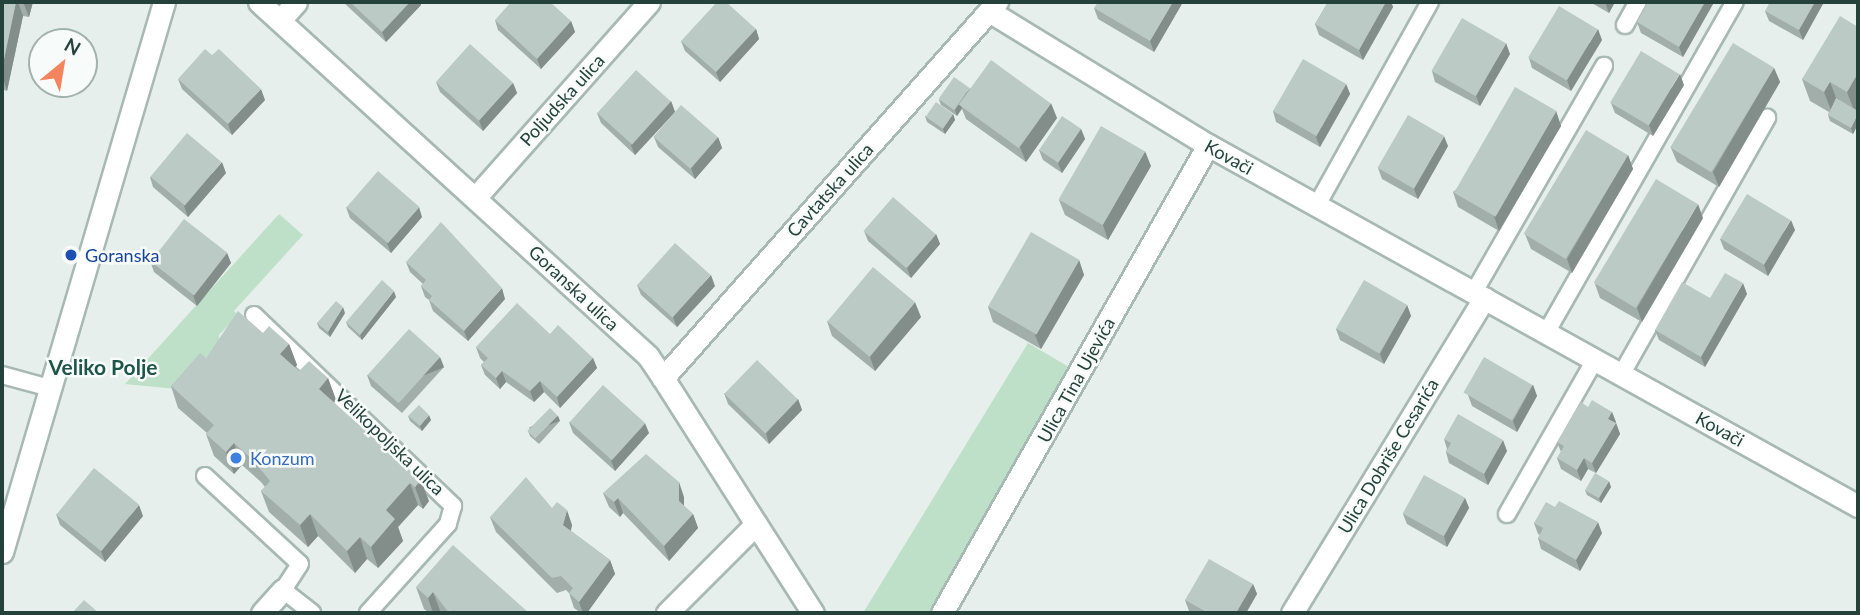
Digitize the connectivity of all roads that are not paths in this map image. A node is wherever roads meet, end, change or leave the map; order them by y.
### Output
1 (164, 2) edge
2 (259, 2) edge
3 (296, 2) edge
4 (649, 2) edge
5 (1430, 2) edge
6 (1638, 2) edge
7 (1735, 2) edge
8 (993, 6) edge
9 (280, 20) junction
10 (1625, 26) dead end
11 (1604, 66) dead end
12 (1767, 118) dead end
13 (1208, 145) junction
14 (475, 198) junction
15 (1317, 205) junction
16 (1479, 295) junction
17 (254, 315) dead end
18 (1546, 333) junction
19 (1595, 360) junction
20 (2, 374) edge
21 (1621, 375) junction
22 (663, 378) junction
23 (50, 388) junction
24 (205, 475) dead end
25 (1858, 506) edge
26 (1507, 514) dead end
27 (756, 524) junction
28 (2, 552) edge
29 (283, 590) junction
30 (262, 613) edge
31 (312, 613) edge
32 (368, 613) edge
33 (667, 613) edge
34 (813, 613) edge
35 (942, 613) edge
36 (1292, 613) edge

1 - 23 street
2 - 9 street, Goranska ulica
3 - 9 street
4 - 14 street, Poljudska ulica
5 - 15 lane
6 - 10 lane
7 - 18 lane
8 - 13 street, Kovači
8 - 22 street, Cavtatska ulica
9 - 14 street, Goranska ulica
11 - 16 lane
12 - 21 lane
13 - 15 street, Kovači
13 - 35 street, Ulica Tina Ujevića
14 - 22 street, Goranska ulica
15 - 16 street, Kovači
16 - 18 street, Kovači
16 - 36 street, Ulica Dobriše Cesarića
17 - 32 lane, Velikopoljska ulica
18 - 19 street, Kovači
19 - 21 street, Kovači
19 - 26 lane
20 - 23 lane
21 - 25 street, Kovači
22 - 27 street, Goranska ulica
23 - 28 street
24 - 29 lane
27 - 33 street
27 - 34 street
29 - 30 street
29 - 31 lane

